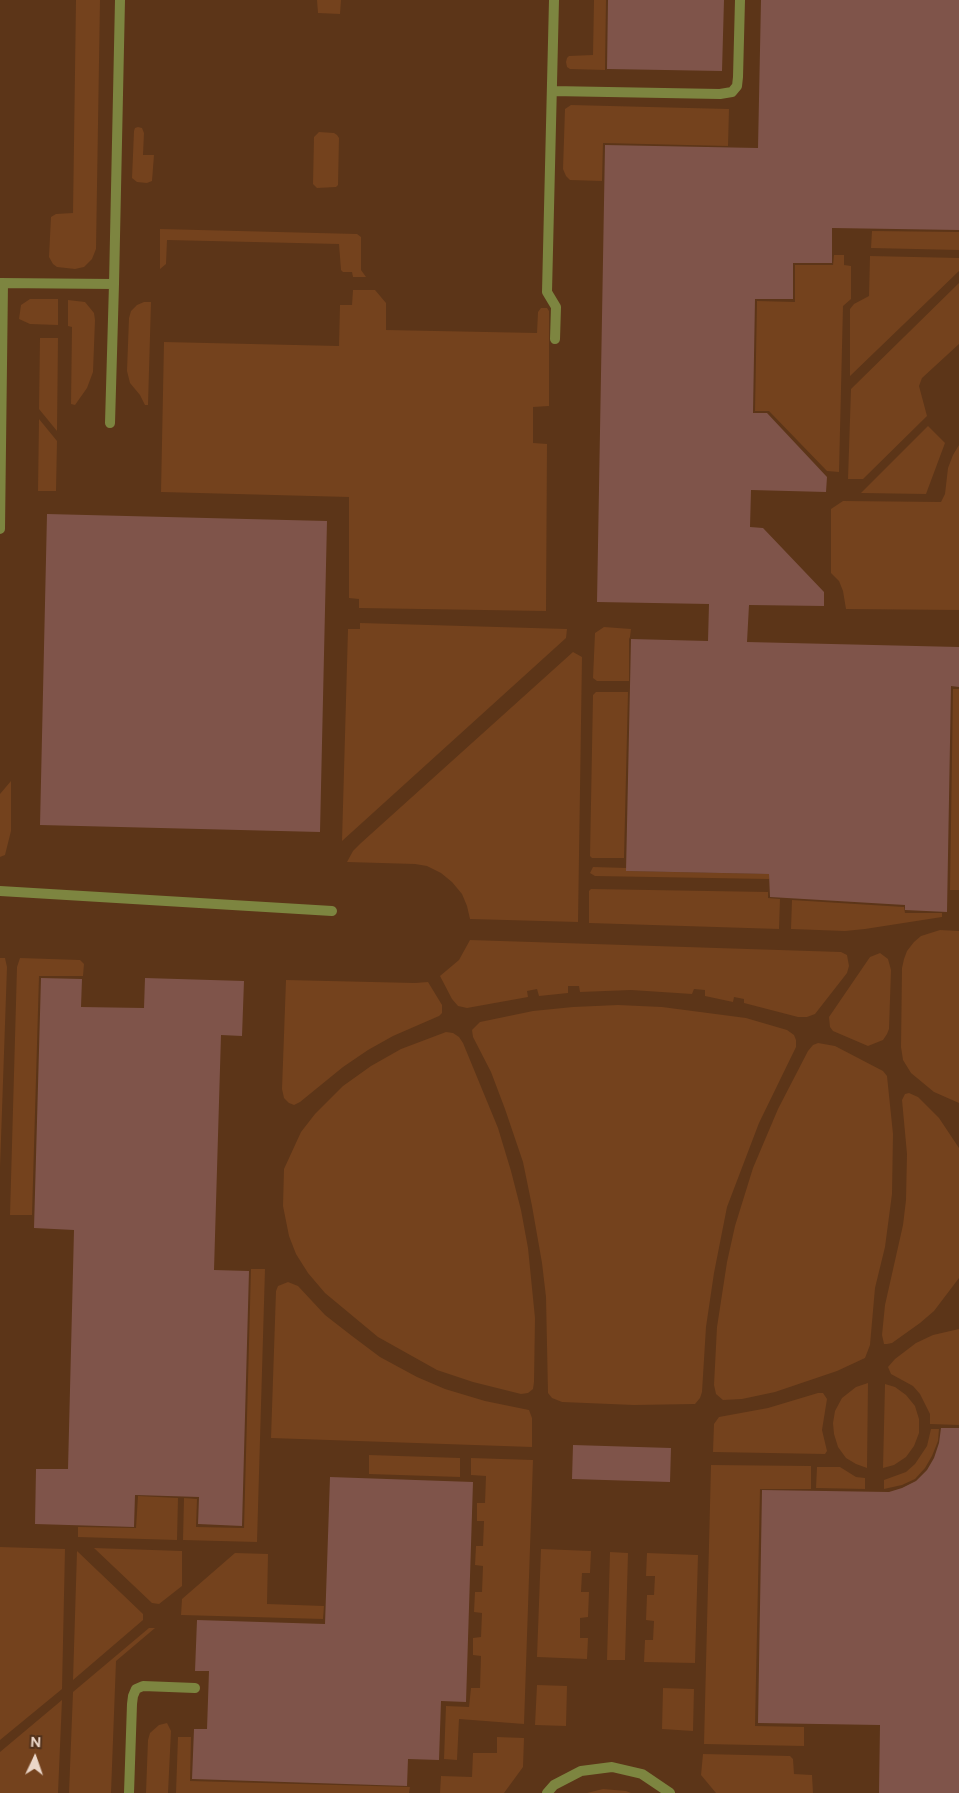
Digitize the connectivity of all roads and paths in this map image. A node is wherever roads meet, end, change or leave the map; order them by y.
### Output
1 (120, 0) edge
2 (554, 0) edge
3 (740, 0) edge
4 (552, 91) junction
5 (2, 283) edge
6 (114, 284) junction
7 (555, 339) dead end
8 (110, 424) dead end
9 (0, 529) edge
10 (0, 891) edge
11 (332, 911) dead end
12 (195, 1688) dead end
13 (129, 1793) edge
14 (547, 1793) edge
15 (670, 1793) edge

1 - 6 street
2 - 4 street
3 - 4 street
4 - 7 street
5 - 6 street
5 - 9 street
6 - 8 street
10 - 11 street
12 - 13 street
14 - 15 street

